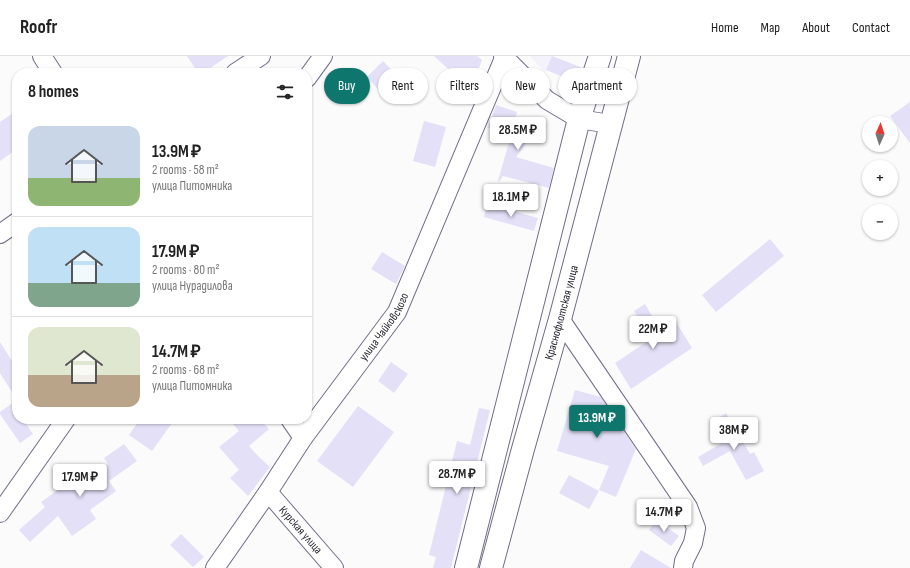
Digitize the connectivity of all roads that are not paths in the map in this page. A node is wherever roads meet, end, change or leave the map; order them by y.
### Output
1 (42, 56) edge
2 (261, 56) edge
3 (323, 56) edge
4 (600, 56) edge
5 (628, 56) edge
6 (503, 57) edge
7 (50, 68) edge
8 (243, 68) edge
9 (312, 71) edge
10 (579, 119) junction
11 (610, 124) junction
12 (12, 226) edge
13 (0, 234) edge
14 (560, 319) junction
15 (62, 424) edge
16 (293, 424) edge
17 (303, 438) junction
18 (268, 492) junction
19 (0, 513) edge
20 (681, 566) edge
21 (215, 568) edge
22 (334, 568) edge
23 (466, 568) edge
24 (491, 568) edge

1 - 7 street
2 - 8 street
3 - 9 street
4 - 10 main road
5 - 11 main road, Краснофлотская улица
6 - 10 street
6 - 17 street, улица Чайковского
10 - 11 street
10 - 23 main road
11 - 14 main road, Краснофлотская улица
12 - 13 street
14 - 20 street
14 - 24 main road, Краснофлотская улица
15 - 19 street
16 - 17 street
17 - 18 street, улица Чайковского
18 - 21 street, улица Чайковского
18 - 22 street, Курская улица

